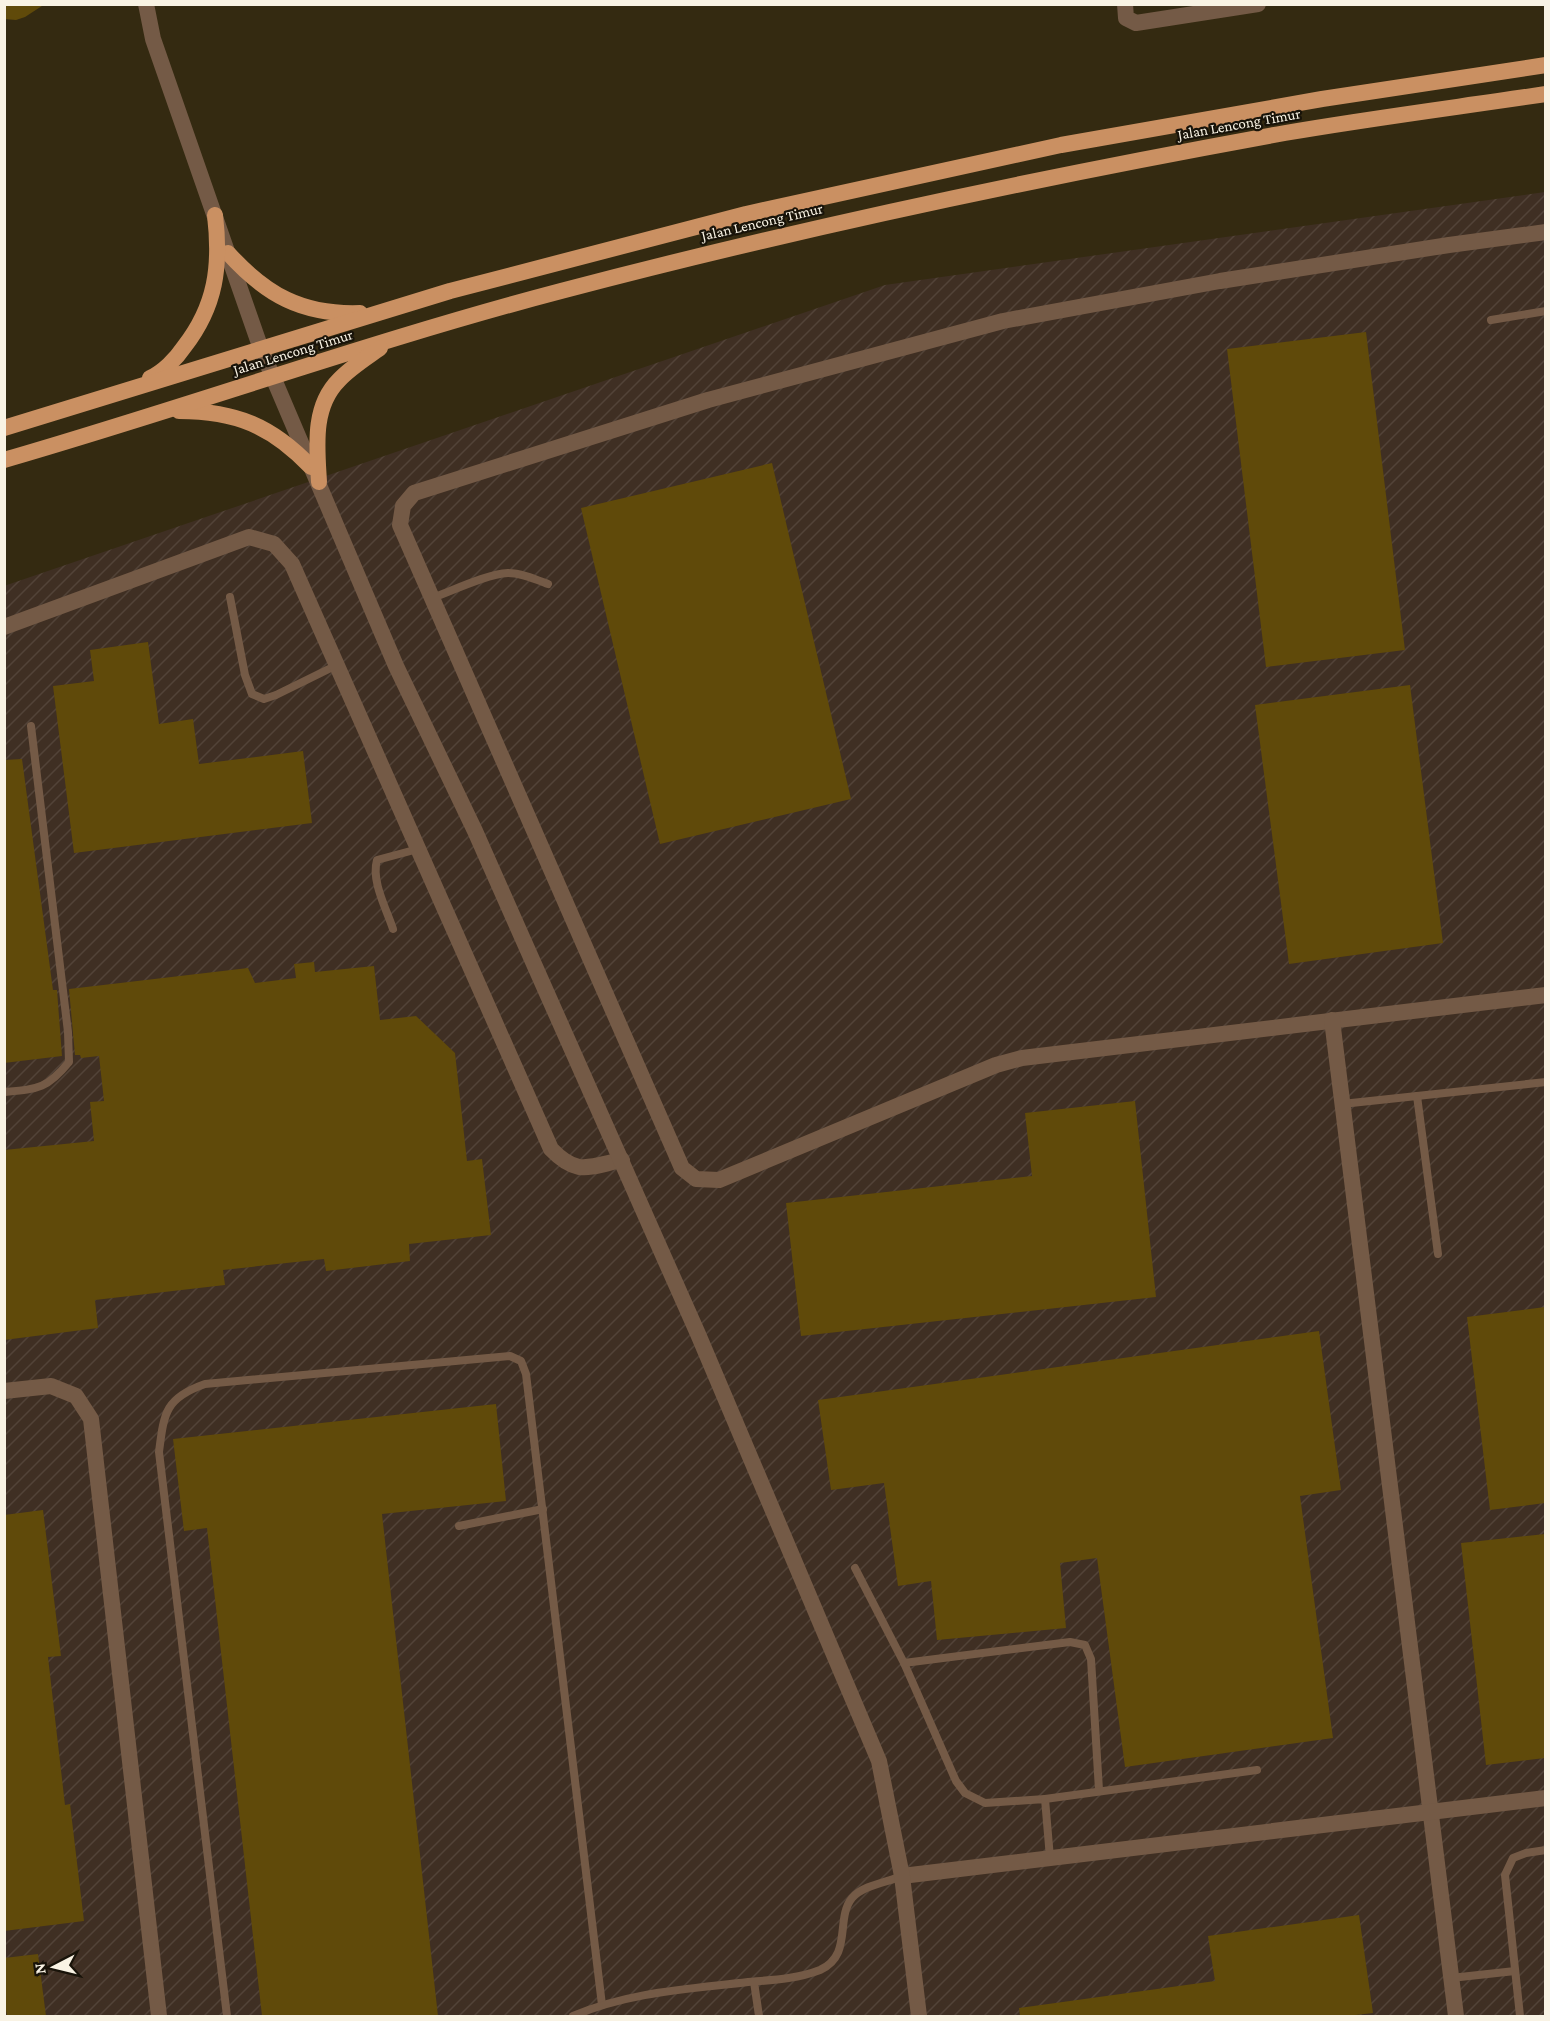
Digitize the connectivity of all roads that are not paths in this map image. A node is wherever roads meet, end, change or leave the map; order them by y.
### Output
1 (146, 4) edge
2 (1125, 4) edge
3 (1258, 4) edge
4 (1545, 64) edge
5 (1545, 94) edge
6 (215, 215) junction
7 (1545, 232) edge
8 (228, 253) junction
9 (1545, 310) edge
10 (378, 313) junction
11 (1491, 320) dead end
12 (390, 341) junction
13 (261, 349) junction
14 (272, 377) junction
15 (128, 390) junction
16 (165, 411) junction
17 (4, 428) edge
18 (4, 460) edge
19 (311, 467) junction
20 (319, 482) junction
21 (548, 584) dead end
22 (230, 597) dead end
23 (432, 598) junction
24 (4, 627) edge
25 (337, 665) junction
26 (31, 726) dead end
27 (418, 849) junction
28 (393, 929) dead end
29 (1545, 994) edge
30 (1332, 1020) junction
31 (1545, 1082) edge
32 (4, 1092) edge
33 (1417, 1096) junction
34 (1342, 1104) junction
35 (622, 1160) junction
36 (1438, 1254) dead end
37 (4, 1391) edge
38 (543, 1509) junction
39 (459, 1526) dead end
40 (855, 1568) dead end
41 (904, 1663) junction
42 (1257, 1770) dead end
43 (1099, 1790) junction
44 (1545, 1798) edge
45 (1045, 1799) junction
46 (1429, 1812) junction
47 (1545, 1850) edge
48 (1050, 1858) junction
49 (902, 1876) junction
50 (1515, 1971) junction
51 (1451, 1978) junction
52 (754, 1982) junction
53 (602, 2005) junction
54 (159, 2016) edge
55 (227, 2016) edge
56 (573, 2016) edge
57 (759, 2016) edge
58 (919, 2016) edge
59 (1456, 2016) edge
60 (1520, 2016) edge

1 - 6 street
2 - 3 street
4 - 10 highway, Jalan Lencong Timur
5 - 12 highway, Jalan Lencong Timur
6 - 8 street
6 - 15 highway
7 - 23 street
8 - 10 highway
8 - 13 street
9 - 11 lane
10 - 13 highway, Jalan Lencong Timur
12 - 14 highway, Jalan Lencong Timur
12 - 20 highway
13 - 14 street
13 - 15 highway, Jalan Lencong Timur
14 - 16 highway, Jalan Lencong Timur
14 - 19 street
15 - 17 highway, Jalan Lencong Timur
16 - 18 highway, Jalan Lencong Timur
16 - 19 highway
19 - 20 street
20 - 35 street
21 - 23 lane
22 - 25 lane
23 - 30 street
24 - 25 street
25 - 27 street
26 - 32 lane
27 - 28 lane
27 - 35 street
29 - 30 street
30 - 34 street
31 - 33 lane
33 - 34 lane
33 - 36 lane
34 - 46 street
35 - 49 street
37 - 54 street
38 - 39 lane
38 - 53 lane
38 - 55 lane
40 - 41 lane
41 - 43 lane
41 - 45 lane
42 - 43 lane
43 - 45 lane
44 - 46 street
45 - 48 lane
46 - 48 street
46 - 51 street
47 - 50 lane
48 - 49 street
49 - 52 lane
49 - 58 street
50 - 51 lane
50 - 60 lane
51 - 59 street
52 - 53 lane
52 - 57 lane
53 - 56 lane

